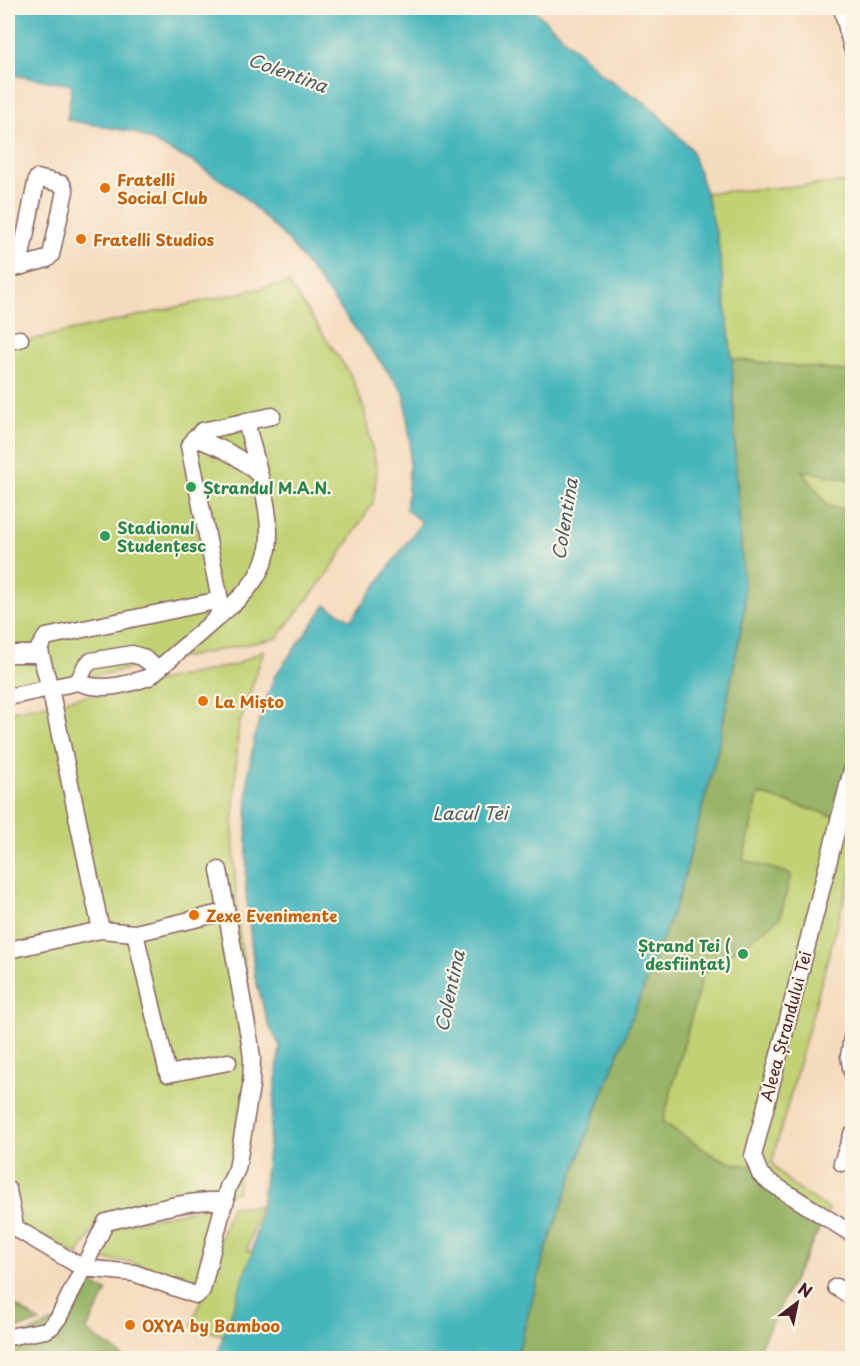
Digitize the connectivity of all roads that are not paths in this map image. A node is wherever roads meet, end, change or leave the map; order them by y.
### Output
1 (842, 8) edge
2 (852, 48) edge
3 (14, 268) edge
4 (272, 416) dead end
5 (246, 421) junction
6 (194, 438) junction
7 (258, 474) junction
8 (220, 600) junction
9 (217, 618) junction
10 (8, 654) edge
11 (41, 654) junction
12 (157, 669) junction
13 (78, 682) junction
14 (50, 688) junction
15 (8, 697) edge
16 (852, 770) edge
17 (219, 870) dead end
18 (225, 912) junction
19 (101, 930) junction
20 (135, 933) junction
21 (8, 950) edge
22 (852, 1038) edge
23 (228, 1062) dead end
24 (852, 1072) edge
25 (852, 1135) edge
26 (842, 1163) dead end
27 (8, 1190) edge
28 (226, 1201) junction
29 (852, 1234) edge
30 (83, 1268) junction
31 (836, 1287) dead end
32 (852, 1297) edge
33 (8, 1336) edge

1 - 2 street
3 - 3 street
4 - 5 street
5 - 6 street
5 - 7 street
6 - 7 street
6 - 8 street
7 - 9 street
8 - 9 street
8 - 11 street
9 - 12 street
10 - 11 street
11 - 14 street
12 - 13 street
12 - 13 street
13 - 14 street
14 - 15 street
14 - 19 street
16 - 29 street, Aleea Ștrandului Tei
17 - 18 street
18 - 20 street
18 - 28 street
19 - 20 street
19 - 21 street
20 - 23 street
22 - 24 street
25 - 26 street
27 - 30 street
28 - 30 street
28 - 30 street
30 - 33 street
31 - 32 street

